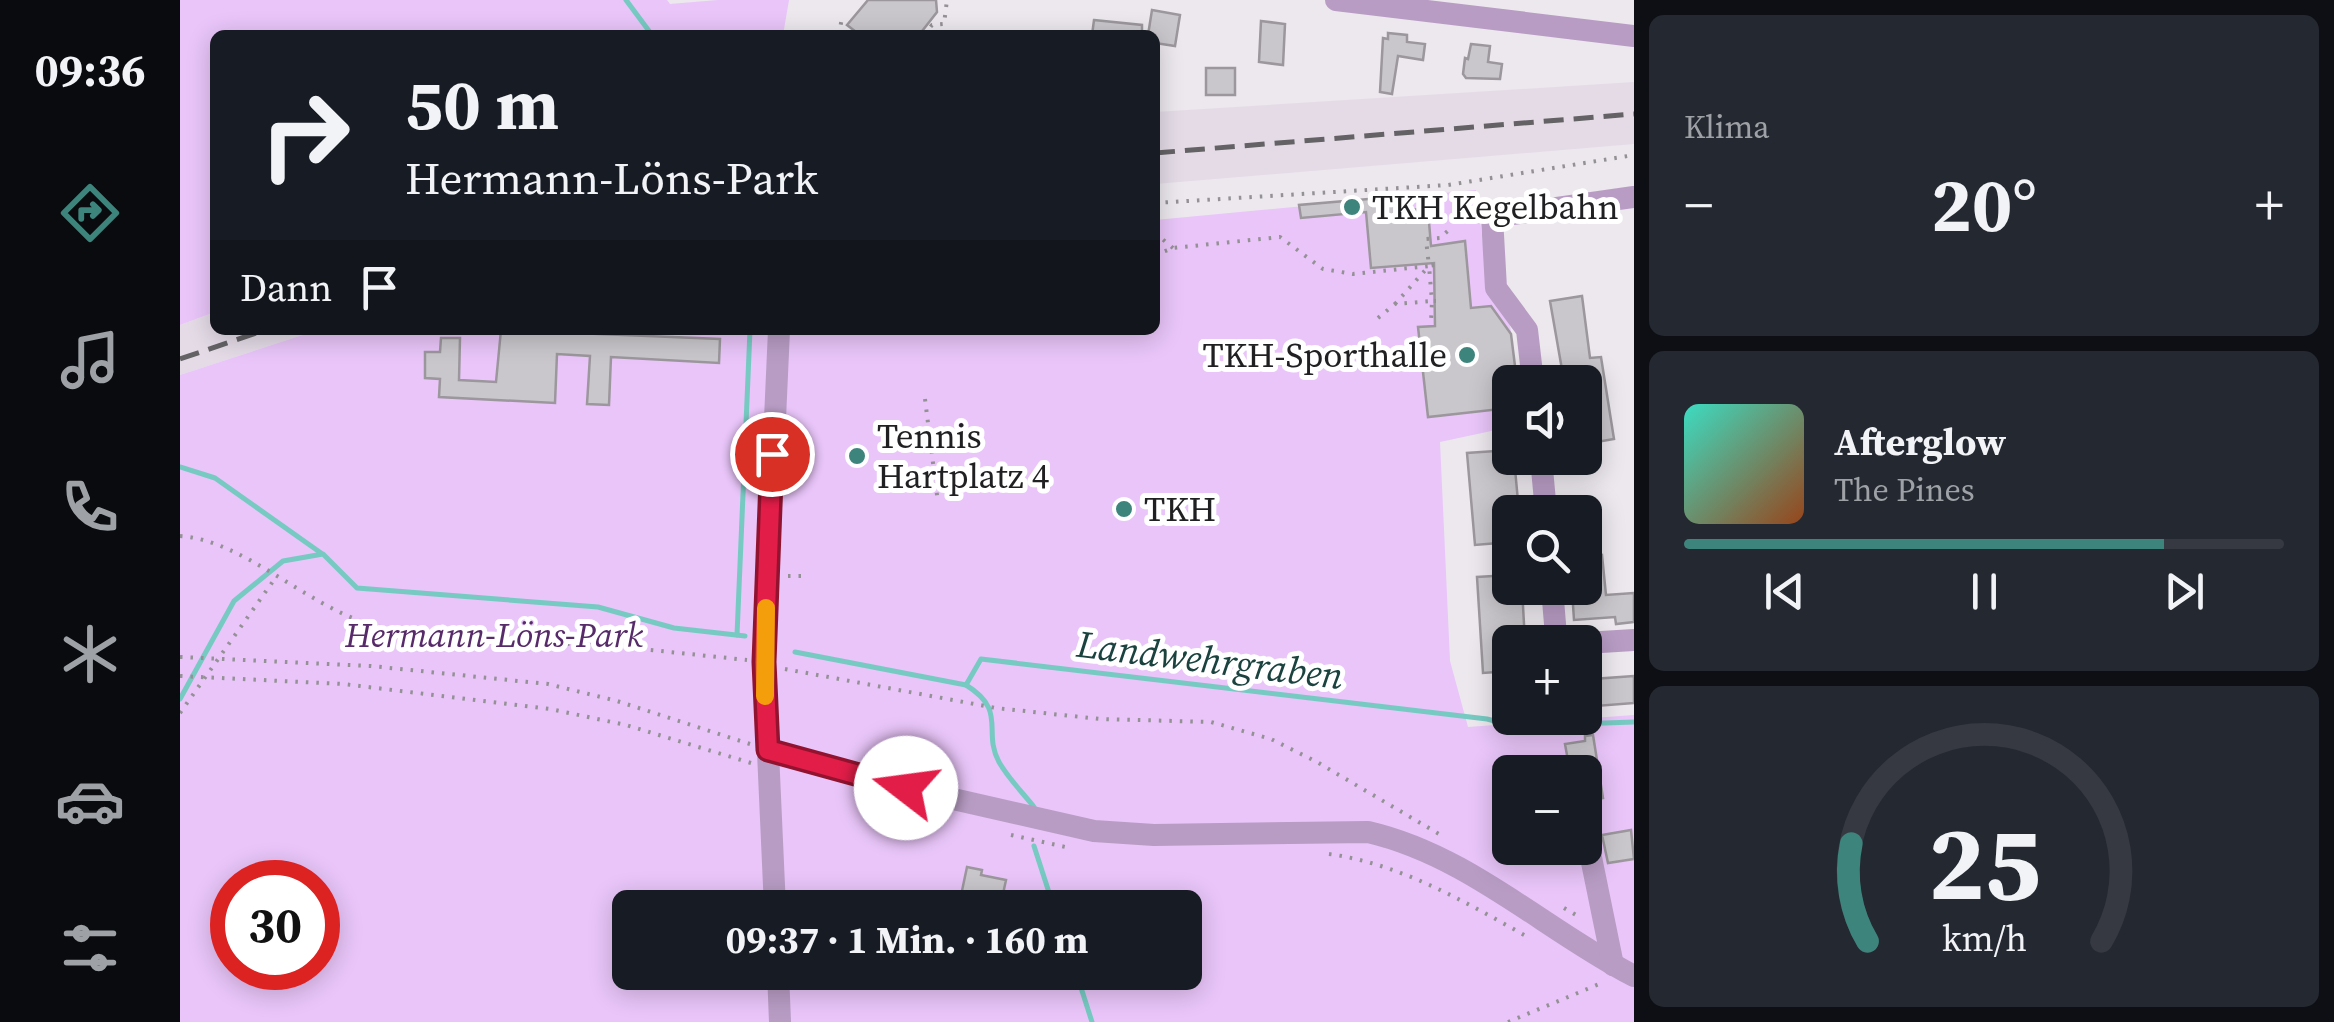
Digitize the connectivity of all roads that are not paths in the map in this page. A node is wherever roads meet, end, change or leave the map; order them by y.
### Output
1 (1336, 0) edge
2 (1634, 36) edge
3 (1634, 198) edge
4 (779, 335) edge
5 (1532, 365) edge
6 (1634, 640) edge
7 (1602, 643) edge
8 (769, 760) junction
9 (1593, 865) edge
10 (774, 890) edge
11 (1612, 964) junction
12 (1634, 976) edge
13 (779, 990) edge
14 (780, 1022) edge

1 - 2 street
3 - 5 street
4 - 8 street
6 - 7 street
8 - 10 street
8 - 11 street
9 - 11 street
11 - 12 street
13 - 14 street

